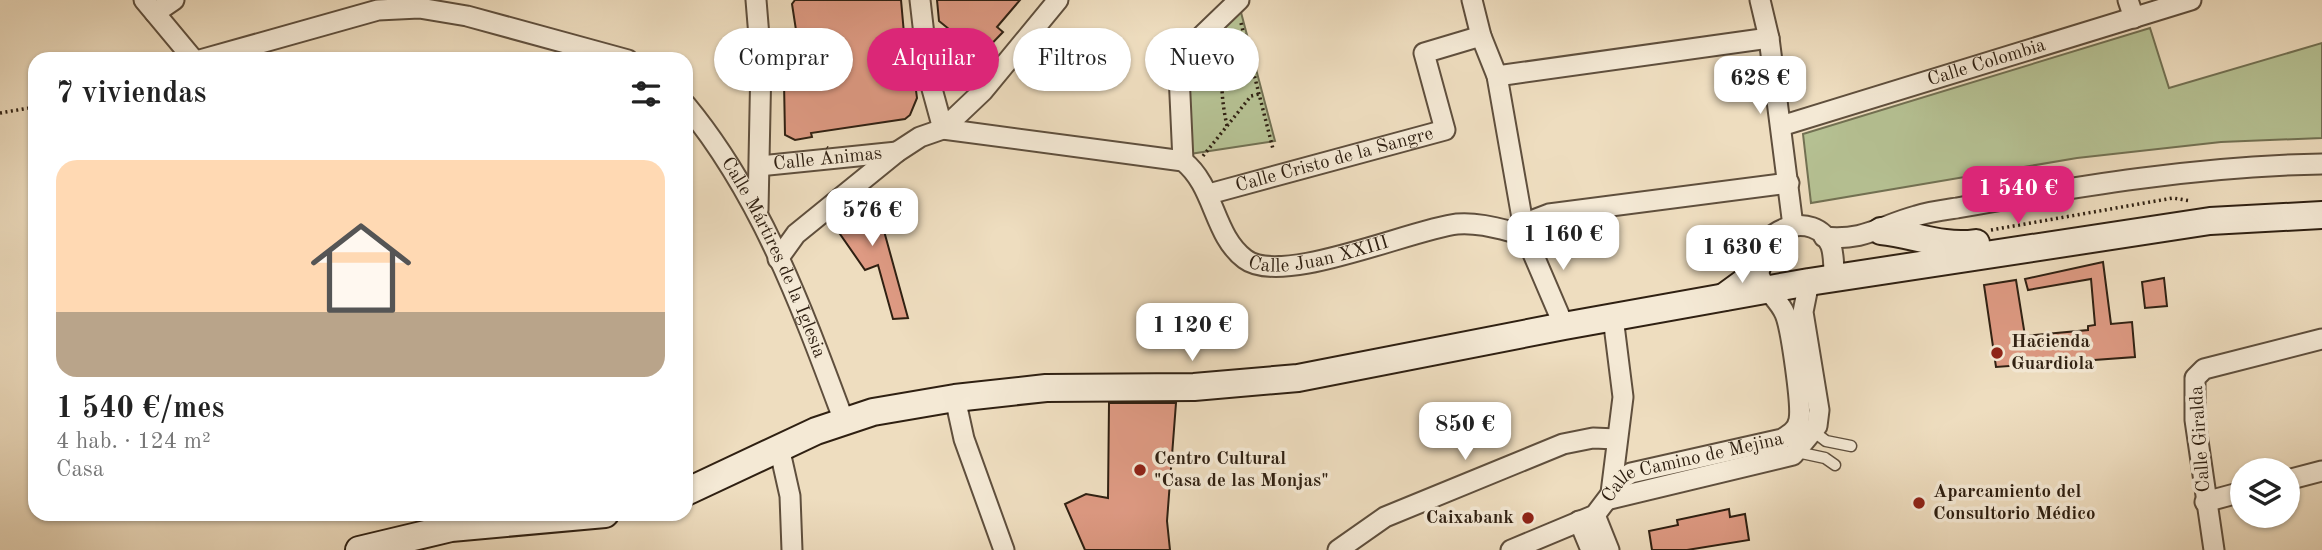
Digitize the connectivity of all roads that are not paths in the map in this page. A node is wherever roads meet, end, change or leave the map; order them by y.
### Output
1 (174, 0) edge
2 (756, 0) edge
3 (1058, 0) edge
4 (1239, 0) edge
5 (1472, 0) edge
6 (1760, 0) edge
7 (2191, 0) edge
8 (922, 3) edge
9 (150, 6) edge
10 (2131, 9) edge
11 (1481, 36) junction
12 (1769, 38) junction
13 (187, 52) edge
14 (228, 52) edge
15 (599, 52) edge
16 (1497, 76) junction
17 (693, 116) edge
18 (1782, 125) junction
19 (943, 129) junction
20 (897, 152) junction
21 (1193, 159) junction
22 (2322, 164) edge
23 (760, 166) junction
24 (1789, 183) junction
25 (1209, 194) junction
26 (758, 210) junction
27 (2203, 211) junction
28 (2322, 215) edge
29 (1793, 226) junction
30 (1524, 230) junction
31 (1881, 231) junction
32 (1824, 237) junction
33 (778, 259) junction
34 (1758, 265) junction
35 (1822, 280) junction
36 (1768, 291) junction
37 (1722, 299) junction
38 (1613, 317) junction
39 (1564, 326) junction
40 (2322, 339) edge
41 (955, 397) junction
42 (844, 421) junction
43 (1617, 439) junction
44 (1802, 439) junction
45 (1851, 446) dead end
46 (779, 447) junction
47 (1835, 465) dead end
48 (2322, 471) edge
49 (2300, 477) edge
50 (693, 489) edge
51 (2230, 495) edge
52 (1610, 499) junction
53 (2205, 502) junction
54 (1587, 518) junction
55 (528, 521) edge
56 (359, 550) edge
57 (792, 550) edge
58 (1004, 550) edge
59 (1338, 550) edge
60 (1511, 550) edge
61 (1591, 550) edge
62 (1609, 550) edge
63 (2214, 550) edge

1 - 9 street
2 - 23 street
3 - 19 street, Calle Ánimas
4 - 21 street
5 - 11 street
6 - 12 street
7 - 10 street, Calle Colombia
8 - 19 street
9 - 13 street
10 - 18 street, Calle Colombia
11 - 16 street
11 - 25 street, Calle Cristo de la Sangre
12 - 16 street
12 - 18 street
14 - 15 street
16 - 30 street
17 - 26 street, Calle Mártires de la Iglesia
18 - 24 street
19 - 20 street, Calle Ánimas
19 - 21 street
20 - 23 street, Calle Ánimas
20 - 33 street, Calle Ánimas
21 - 25 street, Calle Juan XXIII
22 - 31 street
23 - 26 street
24 - 29 street
24 - 30 street
25 - 30 street, Calle Juan XXIII
26 - 33 street, Calle Mártires de la Iglesia
27 - 28 main road
27 - 31 main road
27 - 35 main road
29 - 32 street
29 - 34 street
30 - 39 street
31 - 32 street
32 - 35 street
33 - 42 street, Calle Mártires de la Iglesia
34 - 36 street
34 - 37 main road
35 - 36 main road
35 - 44 street, Calle Camino de Mejina
36 - 37 main road
36 - 44 street, Calle Camino de Mejina
37 - 38 main road
38 - 39 main road
38 - 43 street
39 - 41 main road
40 - 53 street, Calle Giralda
41 - 42 main road
41 - 58 street
42 - 46 main road
43 - 52 street
43 - 59 street
44 - 45 lane
44 - 47 lane
44 - 52 street, Calle Camino de Mejina
46 - 50 main road
46 - 57 street
48 - 49 street
51 - 53 street
52 - 54 street, Calle Camino de Mejina
53 - 63 street, Calle Giralda
54 - 60 street
54 - 61 street
54 - 62 street, Calle Camino de Mejina
55 - 56 main road

